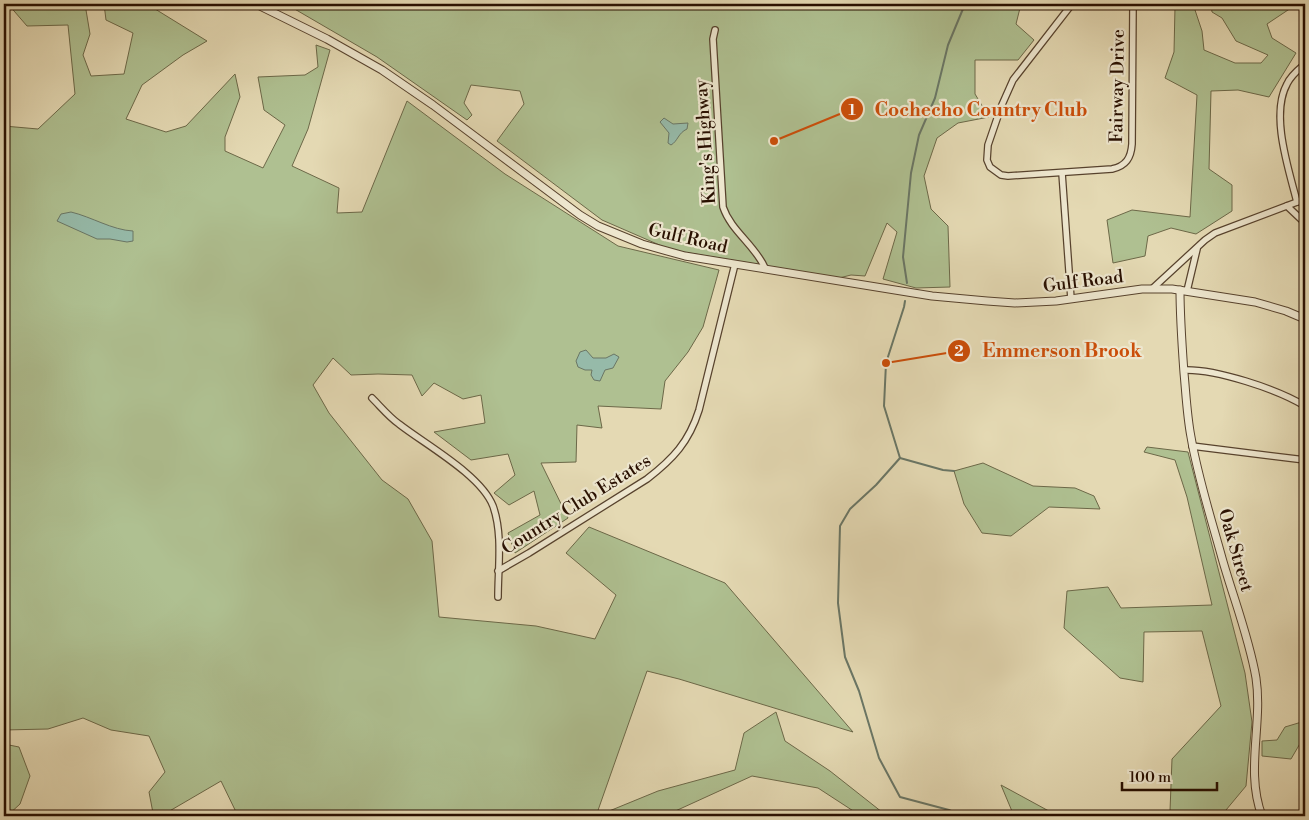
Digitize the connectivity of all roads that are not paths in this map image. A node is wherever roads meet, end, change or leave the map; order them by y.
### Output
1 (259, 4) edge
2 (1072, 4) edge
3 (1133, 4) edge
4 (716, 30) dead end
5 (1305, 64) edge
6 (1062, 173) junction
7 (1305, 199) edge
8 (1297, 202) junction
9 (1287, 206) junction
10 (1305, 224) edge
11 (1197, 248) junction
12 (735, 264) junction
13 (764, 268) junction
14 (1153, 288) junction
15 (1182, 290) junction
16 (1071, 299) junction
17 (1305, 319) edge
18 (1184, 370) junction
19 (372, 398) dead end
20 (1305, 406) edge
21 (1192, 446) junction
22 (1305, 460) edge
23 (498, 571) junction
24 (498, 597) dead end
25 (1262, 816) edge

1 - 12 street, Gulf Road
2 - 6 street, Fairway Drive
3 - 6 street, Fairway Drive
4 - 13 street, King's Highway
5 - 8 street
6 - 16 street
7 - 8 street
8 - 9 street
9 - 10 street
9 - 11 street
11 - 14 street
11 - 15 street
12 - 13 street, Gulf Road
12 - 23 street, Country Club Estates
13 - 16 street, Gulf Road
14 - 15 street, Gulf Road
14 - 16 street, Gulf Road
15 - 17 street, Gulf Road
15 - 18 street, Oak Street
18 - 20 street
18 - 21 street, Oak Street
19 - 23 street, Country Club Estates
21 - 22 street
21 - 25 street, Oak Street
23 - 24 street, Country Club Estates

